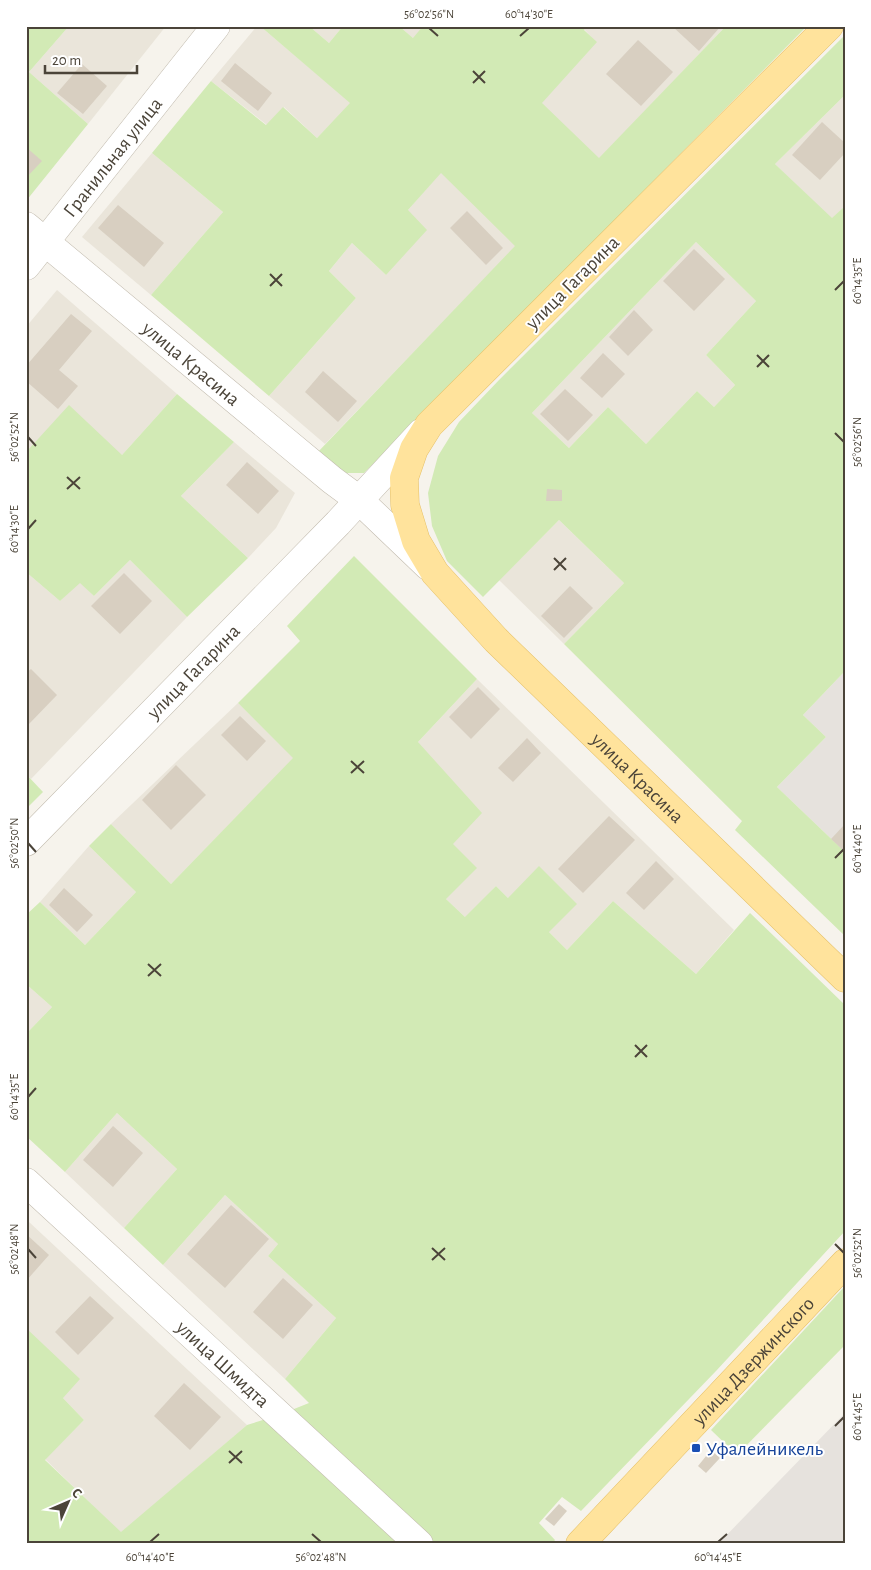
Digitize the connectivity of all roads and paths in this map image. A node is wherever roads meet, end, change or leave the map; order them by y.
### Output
1 (216, 26) edge
2 (829, 26) edge
3 (36, 235) edge
4 (26, 266) edge
5 (429, 425) junction
6 (359, 500) junction
7 (435, 573) junction
8 (26, 842) edge
9 (845, 978) edge
10 (26, 1182) edge
11 (845, 1263) edge
12 (419, 1544) edge
13 (580, 1544) edge

1 - 3 street, Гранильная улица
2 - 5 main road, улица Гагарина
3 - 4 street, Гранильная улица
3 - 6 street, улица Красина
5 - 6 street, улица Гагарина
5 - 7 main road, улица Гагарина
6 - 7 street, улица Красина
6 - 8 street, улица Гагарина
7 - 9 main road, улица Красина
10 - 12 street, улица Шмидта
11 - 13 main road, улица Дзержинского

